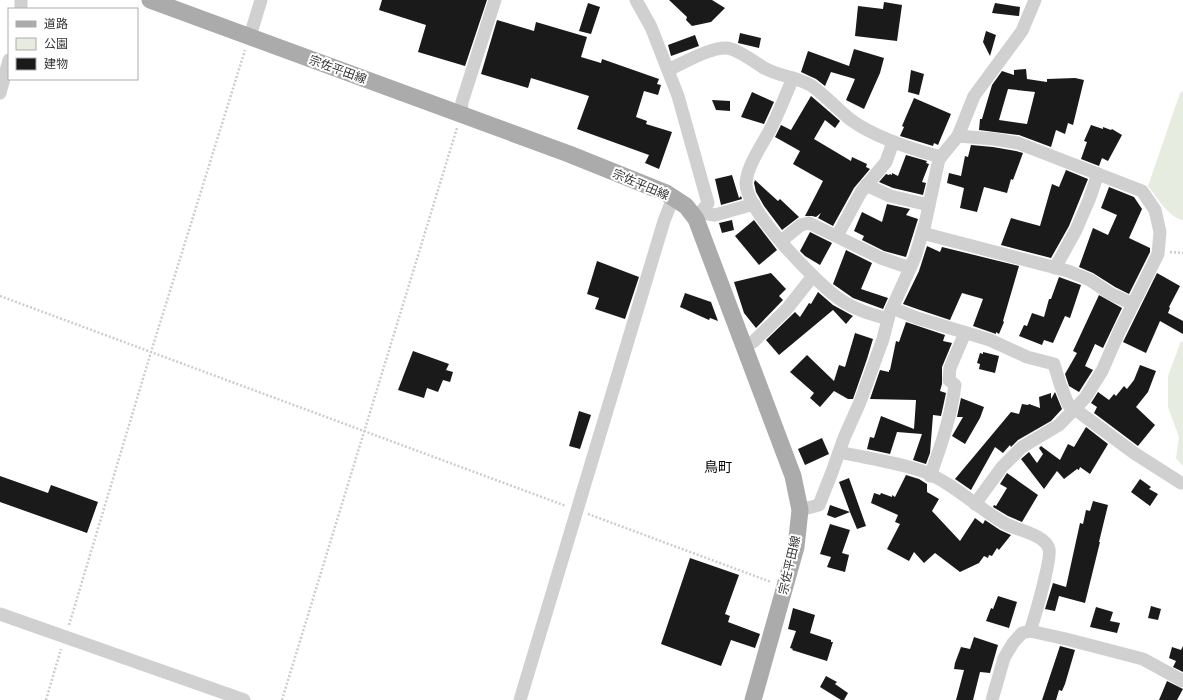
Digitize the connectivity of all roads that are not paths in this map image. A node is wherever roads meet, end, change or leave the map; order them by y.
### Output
1 (150, 0) edge
2 (261, 0) edge
3 (495, 0) edge
4 (636, 0) edge
5 (1035, 0) edge
6 (250, 36) junction
7 (0, 53) edge
8 (8, 59) edge
9 (8, 64) edge
10 (668, 70) junction
11 (793, 78) junction
12 (0, 93) edge
13 (461, 114) junction
14 (958, 136) junction
15 (893, 142) junction
16 (940, 157) junction
17 (1098, 174) junction
18 (866, 185) junction
19 (673, 198) junction
20 (754, 204) junction
21 (929, 205) junction
22 (699, 216) junction
23 (922, 234) junction
24 (837, 236) junction
25 (781, 241) junction
26 (910, 268) junction
27 (1055, 268) junction
28 (813, 276) junction
29 (1134, 304) junction
30 (890, 313) junction
31 (965, 333) junction
32 (743, 346) junction
33 (1074, 409) junction
34 (839, 452) junction
35 (930, 476) junction
36 (1181, 483) dead end
37 (974, 504) junction
38 (800, 510) junction
39 (0, 614) edge
40 (1030, 631) junction
41 (1183, 681) edge
42 (244, 700) edge
43 (520, 700) edge
44 (752, 700) edge
45 (992, 700) edge

1 - 6 main road, 宗佐平田線
2 - 6 street
3 - 13 street
4 - 10 street
5 - 14 street
6 - 13 main road, 宗佐平田線
7 - 8 street
9 - 12 street
10 - 11 street
10 - 22 street
11 - 15 street
11 - 20 street
13 - 19 main road, 宗佐平田線
14 - 16 street
14 - 17 street
15 - 16 street
15 - 18 street
16 - 21 street
17 - 27 street
17 - 29 street
18 - 21 street
18 - 24 street
19 - 22 main road, 宗佐平田線
19 - 43 street
20 - 22 street
20 - 25 street
21 - 23 street
22 - 32 main road, 宗佐平田線
23 - 26 street
23 - 27 street
24 - 25 street
24 - 26 street
25 - 28 street
26 - 30 street
27 - 29 street
28 - 30 street
28 - 32 street
29 - 33 street
30 - 31 street
30 - 34 street
31 - 33 street
31 - 35 street
32 - 38 main road, 宗佐平田線
33 - 36 street
33 - 37 street
34 - 35 street
34 - 38 street
35 - 37 street
37 - 40 street
38 - 44 main road, 宗佐平田線
39 - 42 street
40 - 41 street
40 - 45 street

